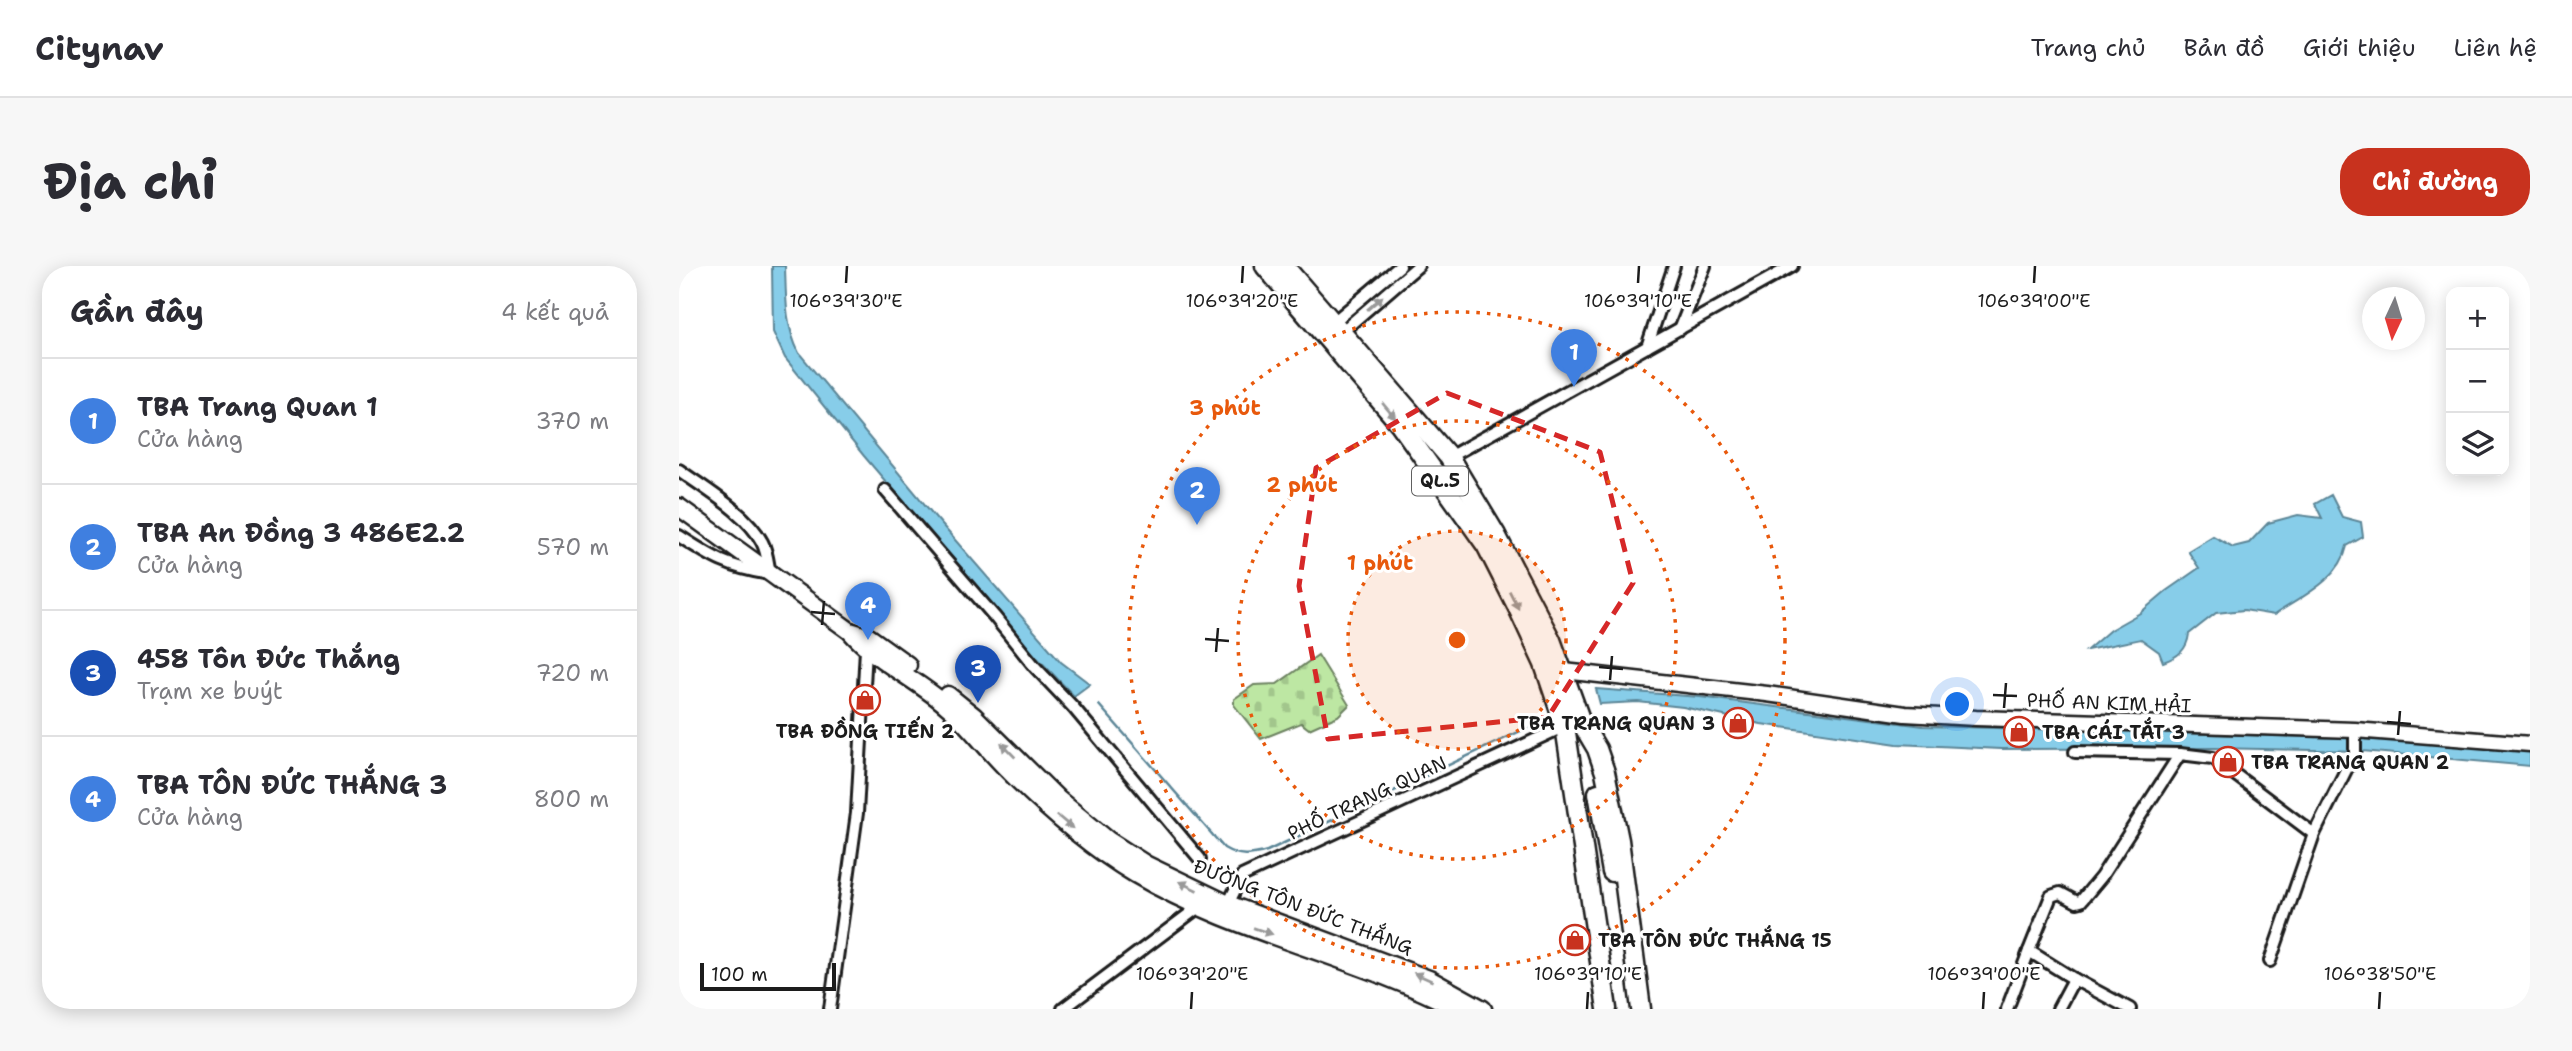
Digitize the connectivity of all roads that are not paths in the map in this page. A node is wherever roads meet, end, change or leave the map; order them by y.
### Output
1 (1265, 266) edge
2 (1284, 266) edge
3 (1400, 266) edge
4 (1418, 266) edge
5 (1674, 266) edge
6 (1705, 266) edge
7 (1792, 266) edge
8 (1680, 329) junction
9 (1332, 332) junction
10 (1647, 347) junction
11 (1449, 457) junction
12 (679, 470) edge
13 (885, 491) dead end
14 (679, 507) edge
15 (679, 536) edge
16 (770, 574) junction
17 (850, 631) junction
18 (866, 649) junction
19 (1564, 671) junction
20 (1573, 724) junction
21 (2355, 732) junction
22 (2530, 744) edge
23 (2075, 752) dead end
24 (2180, 754) junction
25 (1588, 776) junction
26 (2314, 834) junction
27 (1200, 859) dead end
28 (1228, 904) junction
29 (1197, 906) junction
30 (2029, 951) junction
31 (2270, 961) dead end
32 (2074, 979) junction
33 (830, 1009) edge
34 (1063, 1009) edge
35 (1458, 1009) edge
36 (1483, 1009) edge
37 (1607, 1009) edge
38 (1618, 1009) edge
39 (1631, 1009) edge
40 (1641, 1009) edge
41 (2007, 1009) edge
42 (2058, 1009) edge
43 (2130, 1009) edge

1 - 9 highway, QL.5
2 - 9 highway, QL.5
3 - 9 street
9 -> 4 street
5 - 10 street
6 - 8 street
7 - 8 street
8 - 10 street
9 - 11 highway, QL.5
9 -> 20 highway, QL.5
10 - 11 street
11 - 19 highway, QL.5
12 - 16 street
13 - 27 street
14 - 16 main road, ĐƯỜNG TÔN ĐỨC THẮNG
15 - 16 street
16 - 17 main road, ĐƯỜNG TÔN ĐỨC THẮNG
17 - 18 main road, ĐƯỜNG TÔN ĐỨC THẮNG
28 -> 17 main road, ĐƯỜNG TÔN ĐỨC THẮNG
18 -> 29 main road, ĐƯỜNG TÔN ĐỨC THẮNG
18 - 33 street
19 - 20 highway, QL.5
19 - 21 street, PHỐ AN KIM HẢI
20 - 25 highway
20 - 28 street, PHỐ TRANG QUAN
20 - 37 highway, QL.5
20 - 40 highway, QL.5
21 - 22 street, PHỐ AN KIM HẢI
21 - 26 street
23 - 24 street
24 - 26 street
24 - 30 street
25 - 38 highway
25 - 39 highway
26 - 31 street
28 - 29 street
36 -> 28 main road, ĐƯỜNG TÔN ĐỨC THẮNG
29 - 34 street
29 -> 35 main road, ĐƯỜNG TÔN ĐỨC THẮNG
30 - 32 street
30 - 41 street
32 - 42 street
32 - 43 street

